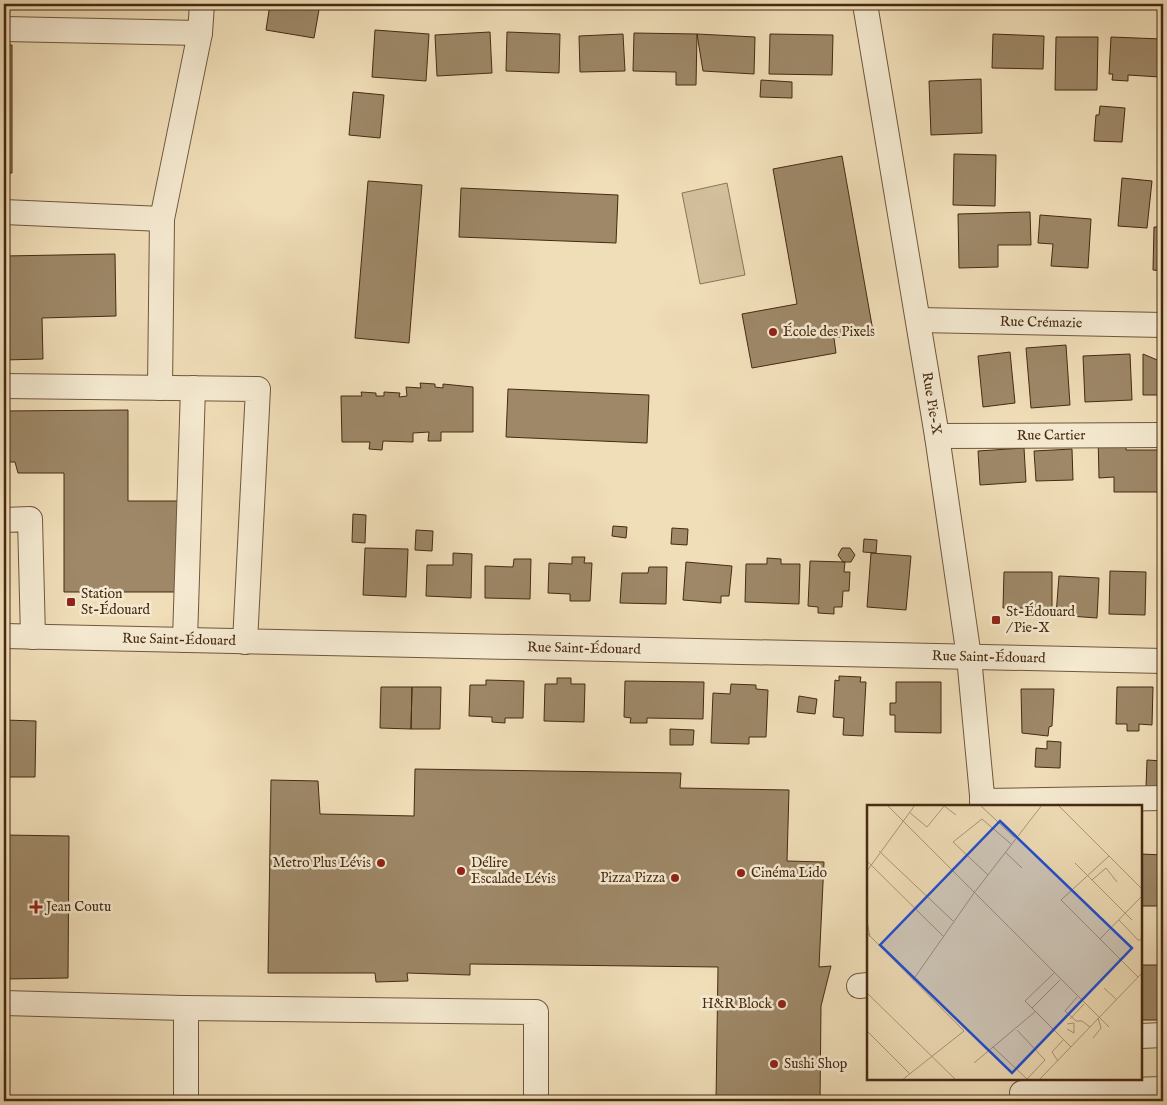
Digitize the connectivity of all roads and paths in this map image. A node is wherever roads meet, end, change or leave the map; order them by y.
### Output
1 (202, 4) edge
2 (865, 4) edge
3 (4, 29) edge
4 (200, 33) junction
5 (4, 212) edge
6 (162, 219) junction
7 (919, 320) junction
8 (1163, 325) edge
9 (4, 386) edge
10 (160, 388) junction
11 (192, 388) junction
12 (1163, 434) edge
13 (937, 436) junction
14 (4, 520) edge
15 (4, 636) edge
16 (33, 637) junction
17 (185, 640) junction
18 (245, 642) junction
19 (969, 657) junction
20 (1163, 661) edge
21 (1163, 798) edge
22 (983, 804) edge
23 (4, 1004) edge
24 (186, 1008) junction
25 (1163, 1035) edge
26 (1142, 1036) edge
27 (1163, 1089) edge
28 (1021, 1091) edge
29 (186, 1101) edge
30 (536, 1101) edge

1 - 4 street
2 - 7 street, Rue Pie-X
3 - 4 street
4 - 6 street
5 - 6 street
6 - 10 street
7 - 8 street, Rue Crémazie
7 - 13 street, Rue Pie-X
9 - 10 street
10 - 11 street
11 - 17 street
11 - 18 street
12 - 13 street, Rue Cartier
13 - 19 street, Rue Pie-X
14 - 16 street
15 - 16 street, Rue Saint-Édouard
16 - 17 street, Rue Saint-Édouard
17 - 18 street, Rue Saint-Édouard
18 - 19 street, Rue Saint-Édouard
19 - 20 street, Rue Saint-Édouard
19 - 22 street, Rue Pie-X
21 - 22 street
23 - 24 street
24 - 29 street
24 - 30 street
25 - 26 street
27 - 28 street

